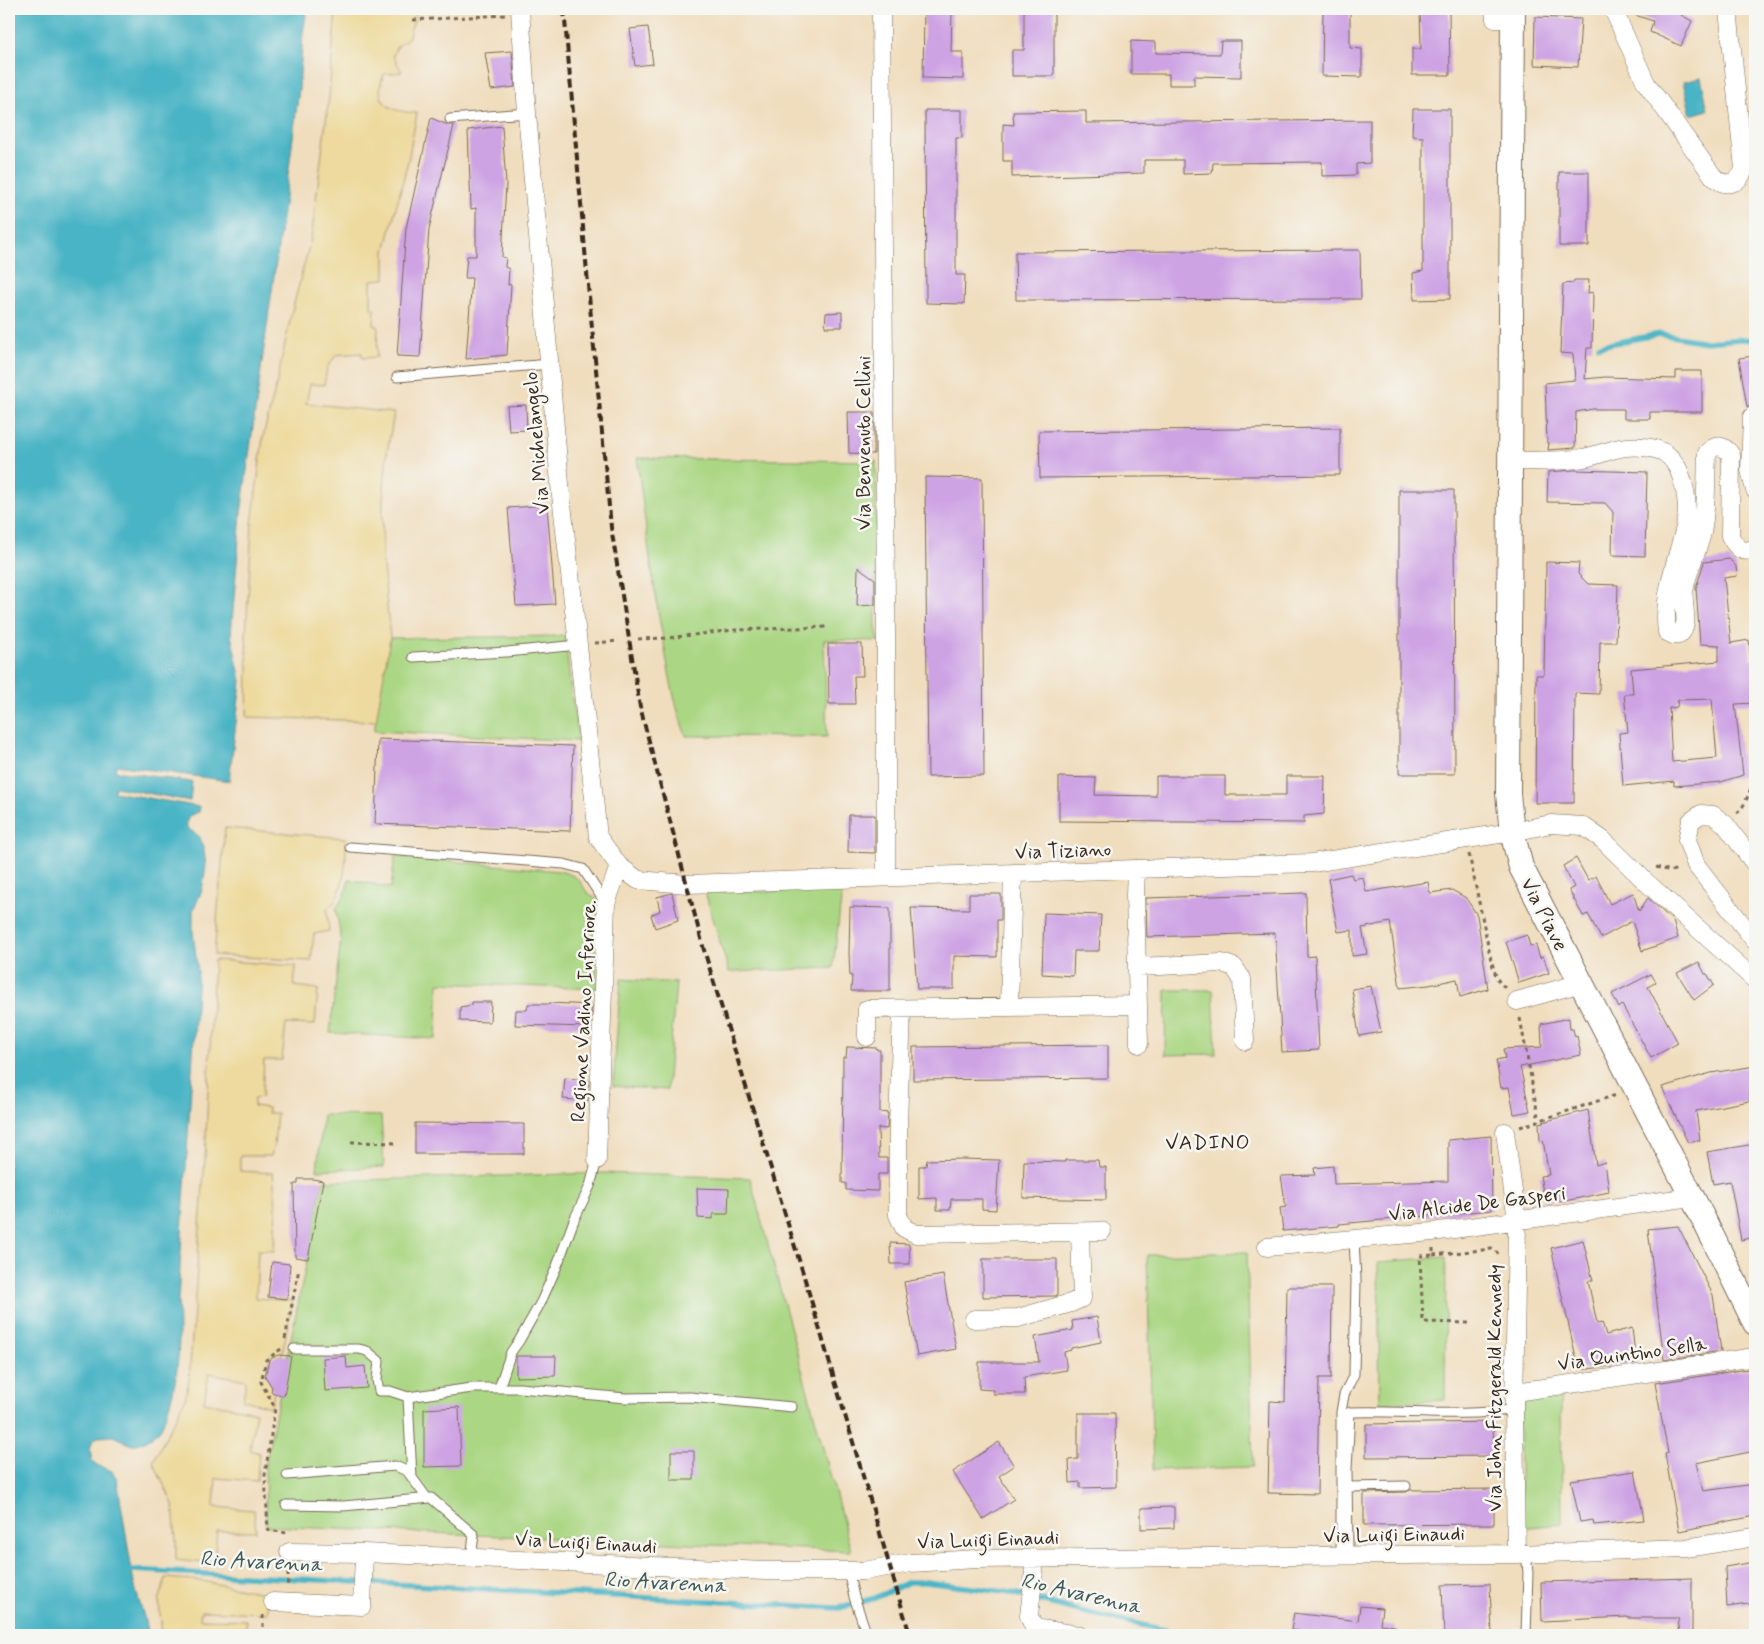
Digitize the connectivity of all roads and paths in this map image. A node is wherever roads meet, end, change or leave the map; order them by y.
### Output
1 (881, 9) edge
2 (1613, 9) edge
3 (1728, 9) edge
4 (520, 12) edge
5 (1506, 12) edge
6 (414, 20) dead end
7 (527, 109) junction
8 (450, 119) dead end
9 (550, 364) junction
10 (397, 377) dead end
11 (1755, 415) edge
12 (1510, 462) junction
13 (1755, 490) edge
14 (1755, 548) edge
15 (827, 626) dead end
16 (638, 639) dead end
17 (619, 641) dead end
18 (578, 645) junction
19 (413, 657) dead end
20 (1755, 781) edge
21 (1720, 820) junction
22 (1512, 832) junction
23 (1466, 839) junction
24 (350, 847) dead end
25 (1755, 864) edge
26 (619, 866) junction
27 (1136, 869) junction
28 (1013, 873) junction
29 (886, 877) junction
30 (606, 904) junction
31 (1755, 941) edge
32 (1138, 967) junction
33 (1755, 980) edge
34 (1581, 983) junction
35 (1517, 1001) junction
36 (1138, 1005) junction
37 (1009, 1007) junction
38 (902, 1009) junction
39 (867, 1037) dead end
40 (1245, 1041) dead end
41 (1139, 1044) dead end
42 (1636, 1089) junction
43 (1539, 1121) junction
44 (1505, 1132) joint
45 (351, 1142) dead end
46 (398, 1143) dead end
47 (597, 1160) joint
48 (1692, 1196) junction
49 (1517, 1221) junction
50 (1102, 1232) dead end
51 (1432, 1232) junction
52 (1080, 1233) junction
53 (1354, 1239) junction
54 (1267, 1247) dead end
55 (1433, 1255) junction
56 (1498, 1261) dead end
57 (299, 1269) dead end
58 (974, 1319) dead end
59 (1468, 1323) dead end
60 (1755, 1323) edge
61 (294, 1349) dead end
62 (1755, 1357) edge
63 (499, 1388) junction
64 (408, 1397) junction
65 (1514, 1400) junction
66 (792, 1407) dead end
67 (287, 1475) dead end
68 (412, 1478) junction
69 (1406, 1486) dead end
70 (1347, 1487) junction
71 (426, 1498) junction
72 (286, 1505) dead end
73 (1755, 1537) edge
74 (289, 1552) joint
75 (364, 1553) junction
76 (1521, 1554) junction
77 (1345, 1556) junction
78 (471, 1558) junction
79 (1034, 1565) junction
80 (848, 1571) junction
81 (288, 1574) dead end
82 (288, 1583) dead end
83 (274, 1602) dead end
84 (867, 1635) edge
85 (1078, 1635) edge
86 (1526, 1635) edge

1 - 29 street, Via Benvenuto Cellini
2 - 3 street
4 - 6 path
4 - 7 street, Via Michelangelo
5 - 12 main road, Via Piave
7 - 8 lane
7 - 9 street, Via Michelangelo
9 - 10 lane
9 - 18 street, Via Michelangelo
11 - 13 street
12 - 14 street
12 - 22 main road, Via Piave
15 - 16 path
17 - 18 path
18 - 19 lane
18 - 26 street, Via Michelangelo
20 - 21 path
21 - 25 street
21 - 31 street
22 - 23 street, Via Tiziano
22 - 33 street, Via Tiziano
22 - 34 main road, Via Piave
23 - 27 street, Via Tiziano
23 - 35 path
24 - 30 lane
26 - 29 street, Via Tiziano
26 - 30 street, Regione Vadino Inferiore.
27 - 28 street, Via Tiziano
27 - 32 street
28 - 29 street, Via Tiziano
28 - 37 street
30 - 47 street, Regione Vadino Inferiore.
32 - 36 street
32 - 40 street
34 - 35 street
34 - 42 main road, Via Piave
35 - 43 path
36 - 37 street
36 - 41 street
37 - 38 street
38 - 39 street
38 - 52 street
42 - 43 path
42 - 48 main road, Via Piave
43 - 44 path
44 - 49 street, Via John Fitzgerald Kennedy
45 - 46 path
47 - 63 lane
48 - 49 street, Via Alcide De Gasperi
48 - 60 main road, Via Piave
49 - 51 street, Via Alcide De Gasperi
49 - 65 street, Via John Fitzgerald Kennedy
50 - 52 street
51 - 53 street, Via Alcide De Gasperi
51 - 55 path
52 - 58 street
53 - 54 street, Via Alcide De Gasperi
53 - 77 lane
55 - 56 path
55 - 59 path
57 - 74 path
61 - 64 lane
62 - 65 street, Via Quintino Sella
63 - 64 lane
63 - 66 lane
64 - 68 lane
65 - 70 lane
65 - 76 street, Via John Fitzgerald Kennedy
67 - 68 lane
68 - 71 lane
69 - 70 lane
70 - 77 lane
71 - 72 lane
71 - 78 lane
73 - 76 street, Via Luigi Einaudi
74 - 75 street, Via Luigi Einaudi
75 - 78 street, Via Luigi Einaudi
75 - 83 street
76 - 77 street, Via Luigi Einaudi
76 - 86 lane
77 - 79 street, Via Luigi Einaudi
78 - 80 street, Via Luigi Einaudi
79 - 80 street, Via Luigi Einaudi
79 - 85 street
80 - 84 lane
81 - 82 path

